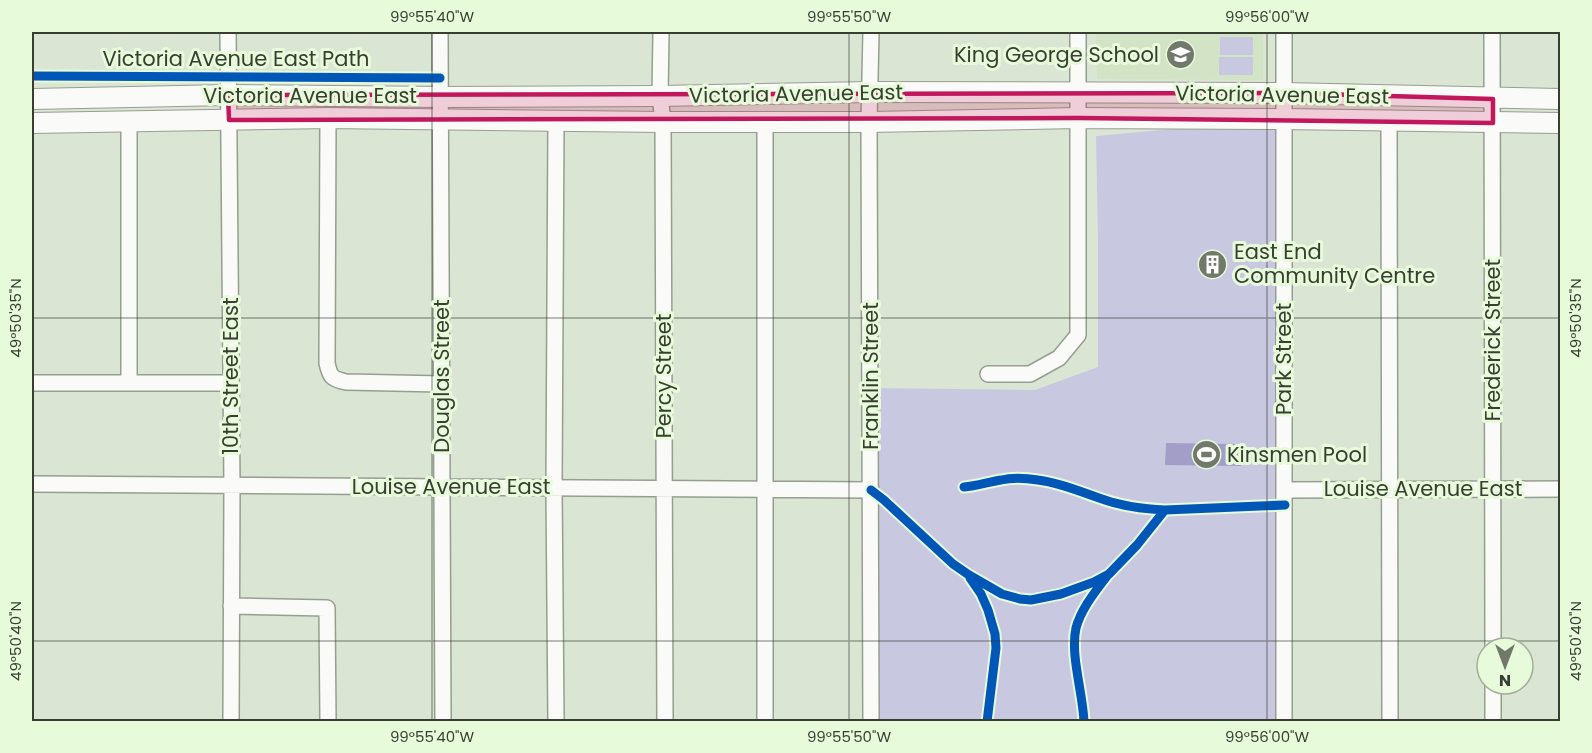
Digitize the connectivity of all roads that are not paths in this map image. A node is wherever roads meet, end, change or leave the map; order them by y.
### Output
1 (228, 32) edge
2 (440, 32) edge
3 (661, 32) edge
4 (871, 32) edge
5 (1078, 32) edge
6 (1284, 32) edge
7 (1492, 32) edge
8 (871, 92) junction
9 (1078, 92) junction
10 (1284, 93) junction
11 (228, 95) junction
12 (660, 96) junction
13 (441, 97) junction
14 (32, 99) edge
15 (1493, 99) junction
16 (1560, 99) edge
17 (328, 118) junction
18 (1078, 118) junction
19 (441, 119) junction
20 (1284, 119) junction
21 (229, 120) junction
22 (556, 120) junction
23 (129, 121) junction
24 (1389, 121) junction
25 (663, 122) junction
26 (765, 122) junction
27 (869, 122) junction
28 (32, 123) edge
29 (1493, 123) junction
30 (1560, 123) edge
31 (988, 374) dead end
32 (32, 383) edge
33 (129, 383) junction
34 (231, 383) junction
35 (442, 384) junction
36 (32, 484) edge
37 (232, 486) junction
38 (443, 488) junction
39 (554, 488) junction
40 (664, 489) junction
41 (1389, 489) junction
42 (1493, 489) junction
43 (1560, 489) edge
44 (764, 490) junction
45 (871, 490) junction
46 (1285, 490) junction
47 (231, 606) junction
48 (1493, 636) edge
49 (1493, 696) edge
50 (231, 722) edge
51 (328, 722) edge
52 (443, 722) edge
53 (556, 722) edge
54 (665, 722) edge
55 (765, 722) edge
56 (871, 722) edge
57 (1284, 722) edge
58 (1390, 722) edge
59 (1493, 722) edge

1 - 11 street, 10th Street East
2 - 13 street, Douglas Street
3 - 12 street, Percy Street
4 - 8 street, Franklin Street
5 - 9 street
6 - 10 street, Park Street
7 - 15 street, Frederick Street
8 - 9 main road, Victoria Avenue East
8 - 12 main road, Victoria Avenue East
8 - 27 street, Franklin Street
9 - 10 main road, Victoria Avenue East
9 - 18 street
10 - 15 main road, Victoria Avenue East
10 - 20 street, Park Street
11 - 13 main road, Victoria Avenue East
11 - 14 main road, Victoria Avenue East
11 - 21 street, 10th Street East
12 - 13 main road, Victoria Avenue East
12 - 25 street, Percy Street
13 - 19 street, Douglas Street
15 - 16 main road, Victoria Avenue East
15 - 29 street, Frederick Street
17 - 19 main road, Victoria Avenue East
17 - 21 main road, Victoria Avenue East
17 - 35 street
18 - 20 main road, Victoria Avenue East
18 - 27 main road, Victoria Avenue East
18 - 31 street
19 - 22 main road, Victoria Avenue East
19 - 35 street, Douglas Street
20 - 24 main road, Victoria Avenue East
20 - 46 street, Park Street
21 - 23 main road, Victoria Avenue East
21 - 34 street, 10th Street East
22 - 25 main road, Victoria Avenue East
22 - 39 street
23 - 28 main road, Victoria Avenue East
23 - 33 street
24 - 29 main road, Victoria Avenue East
24 - 41 street
25 - 26 main road, Victoria Avenue East
25 - 40 street, Percy Street
26 - 27 main road, Victoria Avenue East
26 - 44 street
27 - 45 street, Franklin Street
29 - 30 main road, Victoria Avenue East
29 - 42 street, Frederick Street
32 - 33 street
33 - 34 street
34 - 37 street, 10th Street East
35 - 38 street, Douglas Street
36 - 37 street, Louise Avenue East
37 - 38 street, Louise Avenue East
37 - 47 street, 10th Street East
38 - 39 street, Louise Avenue East
38 - 52 street, Douglas Street
39 - 40 street, Louise Avenue East
39 - 53 street
40 - 44 street, Louise Avenue East
40 - 54 street, Percy Street
41 - 42 street, Louise Avenue East
41 - 46 street, Louise Avenue East
41 - 58 street
42 - 43 street, Louise Avenue East
42 - 48 street, Frederick Street
44 - 45 street, Louise Avenue East
44 - 55 street
45 - 56 street, Franklin Street
46 - 57 street, Park Street
47 - 50 street, 10th Street East
47 - 51 street
49 - 59 street

